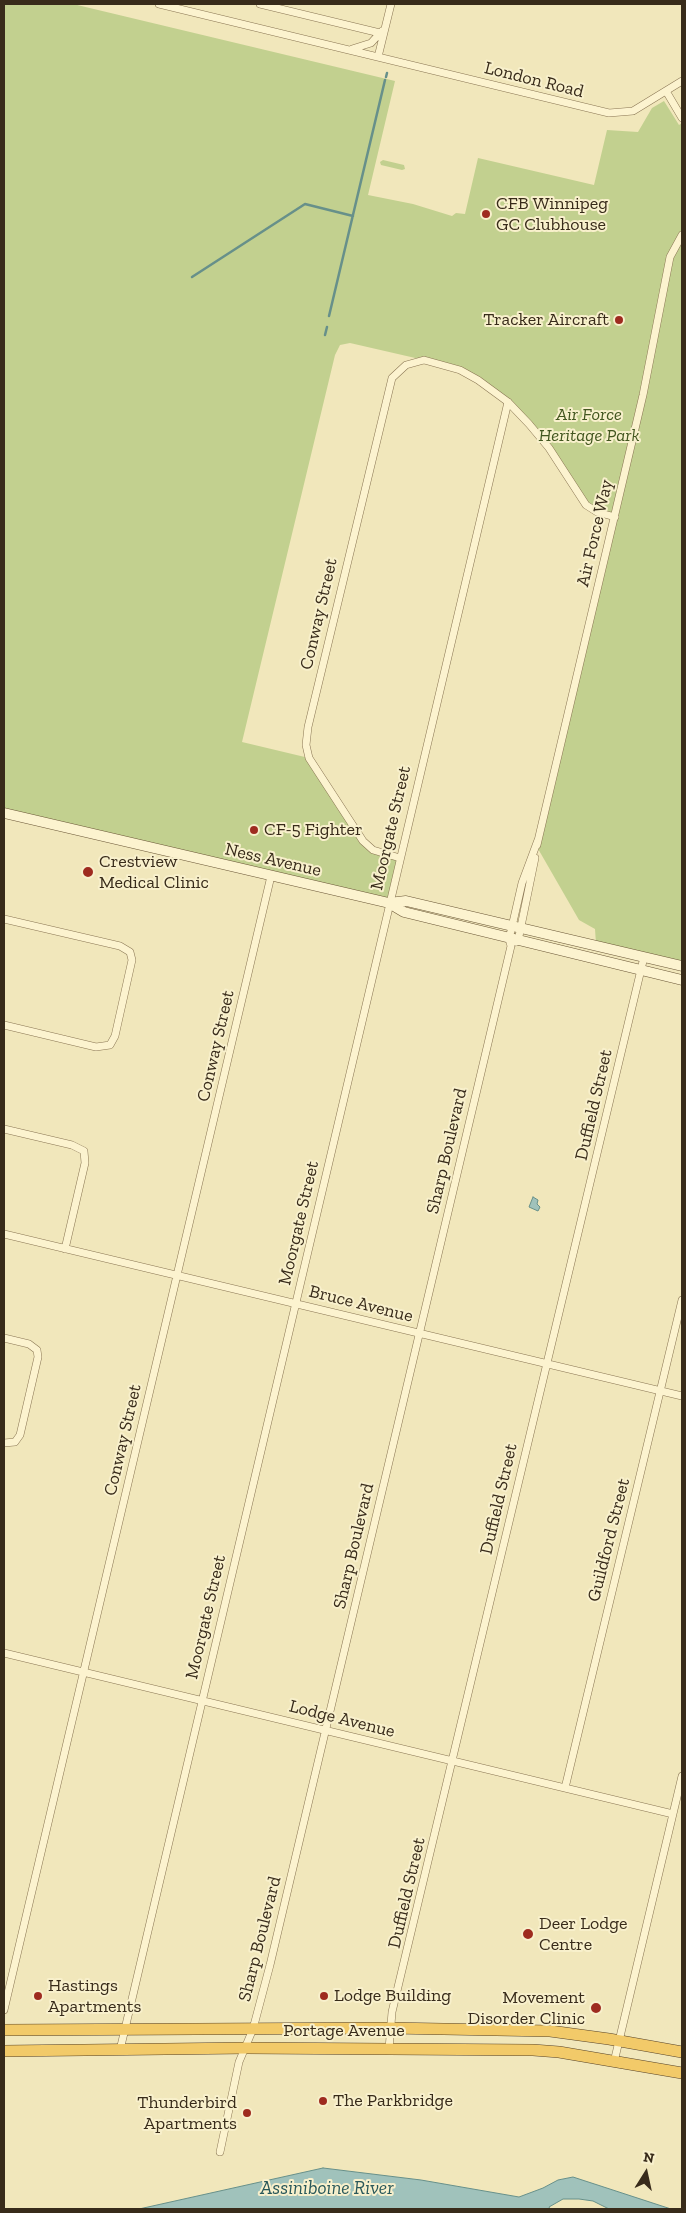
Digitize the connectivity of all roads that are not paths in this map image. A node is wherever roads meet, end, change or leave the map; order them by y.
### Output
1 (159, 4) edge
2 (260, 4) edge
3 (391, 4) edge
4 (383, 30) junction
5 (348, 50) junction
6 (378, 57) junction
7 (680, 83) edge
8 (666, 91) junction
9 (682, 91) edge
10 (682, 118) edge
11 (682, 235) edge
12 (508, 402) junction
13 (615, 517) junction
14 (4, 813) edge
15 (400, 858) junction
16 (271, 876) junction
17 (389, 903) junction
18 (4, 919) edge
19 (517, 926) junction
20 (513, 941) junction
21 (644, 957) junction
22 (682, 966) edge
23 (641, 970) junction
24 (682, 980) edge
25 (4, 1025) edge
26 (4, 1129) edge
27 (4, 1234) edge
28 (65, 1249) junction
29 (177, 1275) junction
30 (682, 1300) edge
31 (295, 1304) junction
32 (419, 1334) junction
33 (4, 1338) edge
34 (547, 1363) junction
35 (661, 1391) junction
36 (682, 1396) edge
37 (4, 1443) edge
38 (4, 1653) edge
39 (83, 1672) junction
40 (202, 1700) junction
41 (326, 1730) junction
42 (453, 1761) junction
43 (682, 1776) edge
44 (565, 1788) junction
45 (673, 1814) junction
46 (4, 2010) edge
47 (390, 2028) junction
48 (253, 2029) junction
49 (4, 2030) edge
50 (124, 2030) junction
51 (618, 2041) junction
52 (246, 2048) junction
53 (389, 2049) junction
54 (120, 2050) junction
55 (4, 2051) edge
56 (682, 2052) edge
57 (614, 2062) junction
58 (682, 2074) edge
59 (220, 2152) dead end

1 - 5 street, London Road
2 - 4 street
3 - 4 street
4 - 5 street
4 - 6 street
5 - 6 street, London Road
6 - 8 street, London Road
7 - 8 street, London Road
7 - 9 street
8 - 10 street
11 - 13 street, Air Force Way
12 - 13 street
12 - 15 street, Moorgate Street
12 - 15 street, Conway Street
13 - 19 street, Air Force Way
14 - 16 main road, Ness Avenue
15 - 17 street, Moorgate Street
16 - 17 main road, Ness Avenue
16 - 29 street, Conway Street
17 - 19 main road, Ness Avenue
17 - 20 main road, Ness Avenue
17 - 31 street, Moorgate Street
18 - 25 street
19 - 20 street, Air Force Way
19 - 21 main road, Ness Avenue
20 - 23 main road, Ness Avenue
20 - 32 street, Sharp Boulevard
21 - 22 main road, Ness Avenue
21 - 23 street, Duffield Street
23 - 24 main road, Ness Avenue
23 - 34 street, Duffield Street
26 - 28 street
27 - 28 street, Bruce Avenue
28 - 29 street, Bruce Avenue
29 - 31 street, Bruce Avenue
29 - 39 street, Conway Street
30 - 35 street, Guildford Street
31 - 32 street, Bruce Avenue
31 - 40 street, Moorgate Street
32 - 34 street, Bruce Avenue
32 - 41 street, Sharp Boulevard
33 - 37 street
34 - 35 street, Bruce Avenue
34 - 42 street, Duffield Street
35 - 36 street, Bruce Avenue
35 - 44 street, Guildford Street
38 - 39 street, Lodge Avenue
39 - 40 street, Lodge Avenue
39 - 46 street, Conway Street
40 - 41 street, Lodge Avenue
40 - 50 street, Moorgate Street
41 - 42 street, Lodge Avenue
41 - 48 street, Sharp Boulevard
42 - 44 street, Lodge Avenue
42 - 47 street, Duffield Street
43 - 45 street
44 - 45 street, Lodge Avenue
45 - 51 street
47 - 48 highway, Portage Avenue
47 - 51 highway, Portage Avenue
47 - 53 street, Duffield Street
48 - 50 highway, Portage Avenue
48 - 52 street, Sharp Boulevard
49 - 50 highway, Portage Avenue
50 - 54 street, Moorgate Street
51 - 56 highway, Portage Avenue
51 - 57 street
52 - 53 highway, Portage Avenue
52 - 54 highway, Portage Avenue
52 - 59 street, Sharp Boulevard
53 - 57 highway, Portage Avenue
54 - 55 highway, Portage Avenue
57 - 58 highway, Portage Avenue

